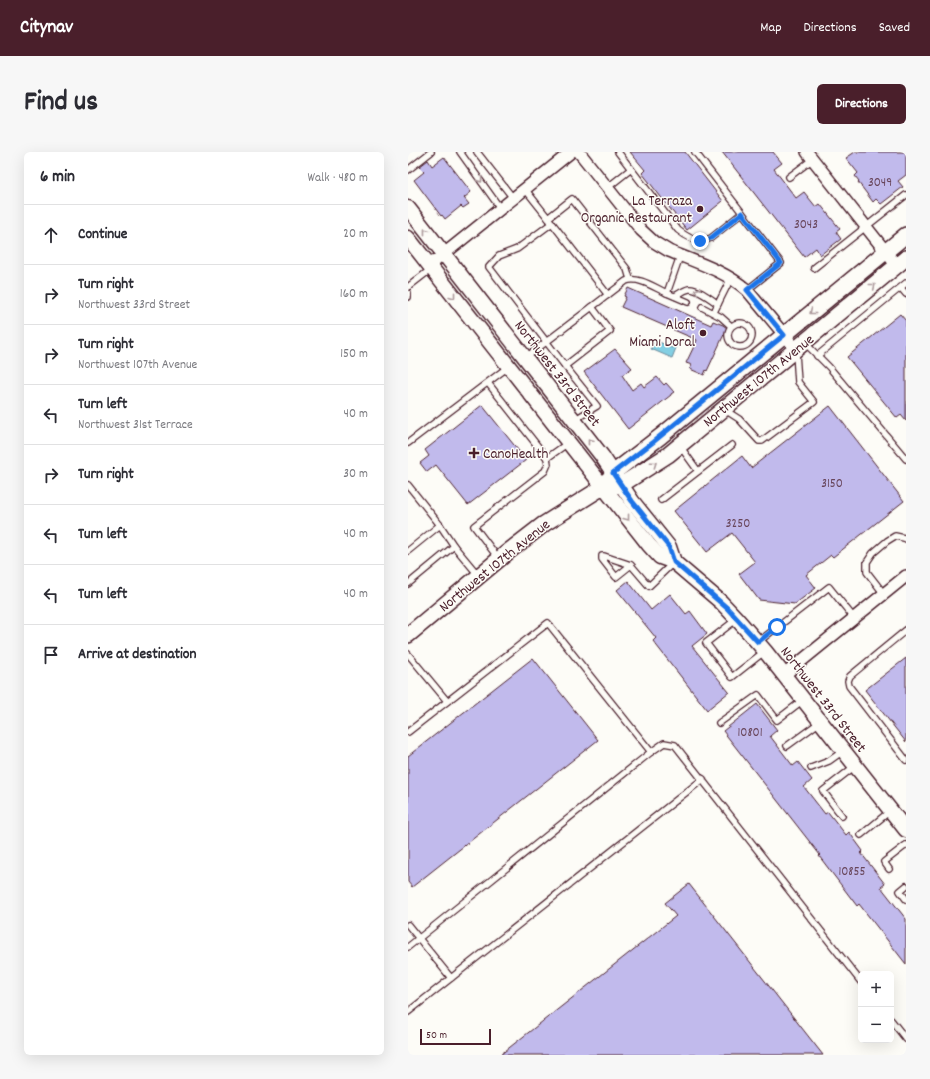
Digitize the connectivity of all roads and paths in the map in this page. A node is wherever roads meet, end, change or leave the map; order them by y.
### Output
1 (431, 152) edge
2 (460, 152) edge
3 (477, 152) edge
4 (578, 152) edge
5 (618, 152) edge
6 (695, 152) edge
7 (565, 154) edge
8 (810, 156) edge
9 (631, 169) junction
10 (408, 170) edge
11 (789, 177) dead end
12 (607, 188) junction
13 (525, 189) junction
14 (906, 195) edge
15 (513, 198) junction
16 (408, 208) edge
17 (500, 208) junction
18 (742, 213) junction
19 (548, 218) junction
20 (552, 223) junction
21 (866, 227) junction
22 (906, 235) edge
23 (408, 238) edge
24 (885, 252) junction
25 (444, 254) junction
26 (680, 256) junction
27 (901, 262) edge
28 (431, 267) junction
29 (814, 268) dead end
30 (731, 278) junction
31 (630, 279) junction
32 (906, 283) edge
33 (408, 288) edge
34 (901, 288) junction
35 (747, 290) junction
36 (408, 293) edge
37 (667, 293) junction
38 (906, 294) edge
39 (608, 295) junction
40 (675, 296) junction
41 (408, 297) edge
42 (688, 302) dead end
43 (718, 304) junction
44 (592, 307) junction
45 (702, 307) dead end
46 (714, 312) junction
47 (731, 326) junction
48 (784, 335) junction
49 (547, 342) junction
50 (796, 349) junction
51 (817, 356) junction
52 (525, 358) junction
53 (565, 366) junction
54 (508, 367) junction
55 (488, 383) junction
56 (724, 409) junction
57 (574, 420) junction
58 (568, 442) junction
59 (408, 443) edge
60 (679, 445) junction
61 (732, 445) dead end
62 (547, 458) junction
63 (906, 459) edge
64 (698, 471) junction
65 (613, 473) junction
66 (408, 485) edge
67 (621, 485) junction
68 (603, 487) junction
69 (661, 500) dead end
70 (440, 525) junction
71 (906, 539) edge
72 (454, 546) junction
73 (408, 551) edge
74 (499, 560) junction
75 (674, 562) junction
76 (631, 565) junction
77 (479, 576) junction
78 (906, 577) edge
79 (408, 584) edge
80 (884, 594) junction
81 (854, 618) junction
82 (737, 619) junction
83 (906, 630) edge
84 (408, 635) edge
85 (761, 647) junction
86 (408, 654) edge
87 (784, 676) junction
88 (804, 700) junction
89 (447, 702) junction
90 (820, 722) junction
91 (720, 723) dead end
92 (408, 732) edge
93 (787, 746) dead end
94 (843, 751) junction
95 (651, 752) junction
96 (906, 760) edge
97 (855, 766) junction
98 (811, 768) dead end
99 (703, 779) junction
100 (890, 811) junction
101 (842, 816) dead end
102 (906, 830) edge
103 (861, 834) dead end
104 (906, 846) edge
105 (889, 869) dead end
106 (906, 886) edge
107 (906, 899) edge
108 (408, 925) edge
109 (419, 939) junction
110 (408, 947) edge
111 (451, 978) junction
112 (858, 978) edge
113 (408, 1012) edge
114 (894, 1024) edge
115 (906, 1039) edge

1 - 10 lane
2 -> 17 lane
3 - 15 lane
4 - 12 street
5 - 9 lane
6 - 18 lane
7 - 13 street
8 - 11 lane
8 - 21 street
9 - 12 lane
9 - 18 lane
12 - 26 street
13 - 15 street
13 - 19 lane
14 - 21 lane
15 - 17 street
25 -> 16 street, Northwest 33rd Street
17 - 25 street
18 - 35 lane
19 - 20 lane
19 - 31 lane
20 - 39 lane
20 - 49 lane
21 - 24 street
21 - 29 lane
22 - 24 main road, Northwest 107th Avenue
23 - 28 street, Northwest 33rd Street
24 - 27 street
24 -> 48 main road, Northwest 107th Avenue
25 - 28 street
25 - 52 street, Northwest 33rd Street
26 - 30 street
26 - 37 lane
50 -> 27 main road, Northwest 107th Avenue
28 - 33 lane
28 -> 54 street, Northwest 33rd Street
30 - 35 street
30 - 43 lane
31 - 37 lane
31 - 39 lane
32 - 34 lane
34 - 38 lane
34 - 51 lane
35 - 48 street
36 - 41 lane
37 - 40 lane
39 - 44 lane
40 - 42 lane
43 -> 40 lane
43 - 46 lane
44 - 49 lane
44 - 53 lane
45 - 46 lane
46 - 47 lane
47 - 47 lane
48 - 50 street
48 - 65 main road, Northwest 107th Avenue
49 - 52 lane
49 - 53 lane
50 - 51 lane
50 - 56 main road, Northwest 107th Avenue
50 - 56 lane
51 - 63 lane
52 - 57 street, Northwest 33rd Street
53 - 57 lane
54 - 55 lane
54 - 58 street, Northwest 33rd Street
55 - 59 lane
55 - 62 lane
56 - 60 main road, Northwest 107th Avenue
65 -> 57 street, Northwest 33rd Street
58 - 62 lane
58 - 68 street, Northwest 33rd Street
60 - 64 lane
67 -> 60 main road, Northwest 107th Avenue
61 - 64 lane
62 - 74 lane
64 - 69 lane
65 - 67 street, Northwest 33rd Street
65 - 68 main road, Northwest 107th Avenue
66 - 70 lane
67 - 68 main road, Northwest 107th Avenue
67 - 75 street, Northwest 33rd Street
68 - 74 main road, Northwest 107th Avenue
68 -> 75 street, Northwest 33rd Street
70 - 72 lane
70 - 73 lane
71 - 80 lane
72 - 77 lane
72 - 79 lane
74 - 77 main road, Northwest 107th Avenue
75 - 76 lane
75 - 82 street, Northwest 33rd Street
76 - 76 lane
77 - 84 main road, Northwest 107th Avenue
78 - 80 street
80 - 81 street
81 - 85 lane
81 - 87 street
82 - 85 street, Northwest 33rd Street
82 - 85 lane
83 - 96 lane
85 - 87 street, Northwest 33rd Street
86 - 89 lane
87 - 88 street, Northwest 33rd Street
88 - 90 street, Northwest 33rd Street
88 - 91 lane
89 - 92 lane
89 - 95 lane
90 - 93 lane
90 - 94 street, Northwest 33rd Street
94 - 97 street, Northwest 33rd Street
94 - 98 lane
95 - 99 lane
95 - 109 lane
97 - 100 street, Northwest 33rd Street
97 - 101 lane
99 - 111 lane
99 - 112 lane
100 - 102 street, Northwest 33rd Street
100 - 103 lane
104 - 105 lane
106 - 107 lane
108 - 109 lane
109 - 110 lane
109 - 111 lane
111 - 113 lane
114 - 115 lane

